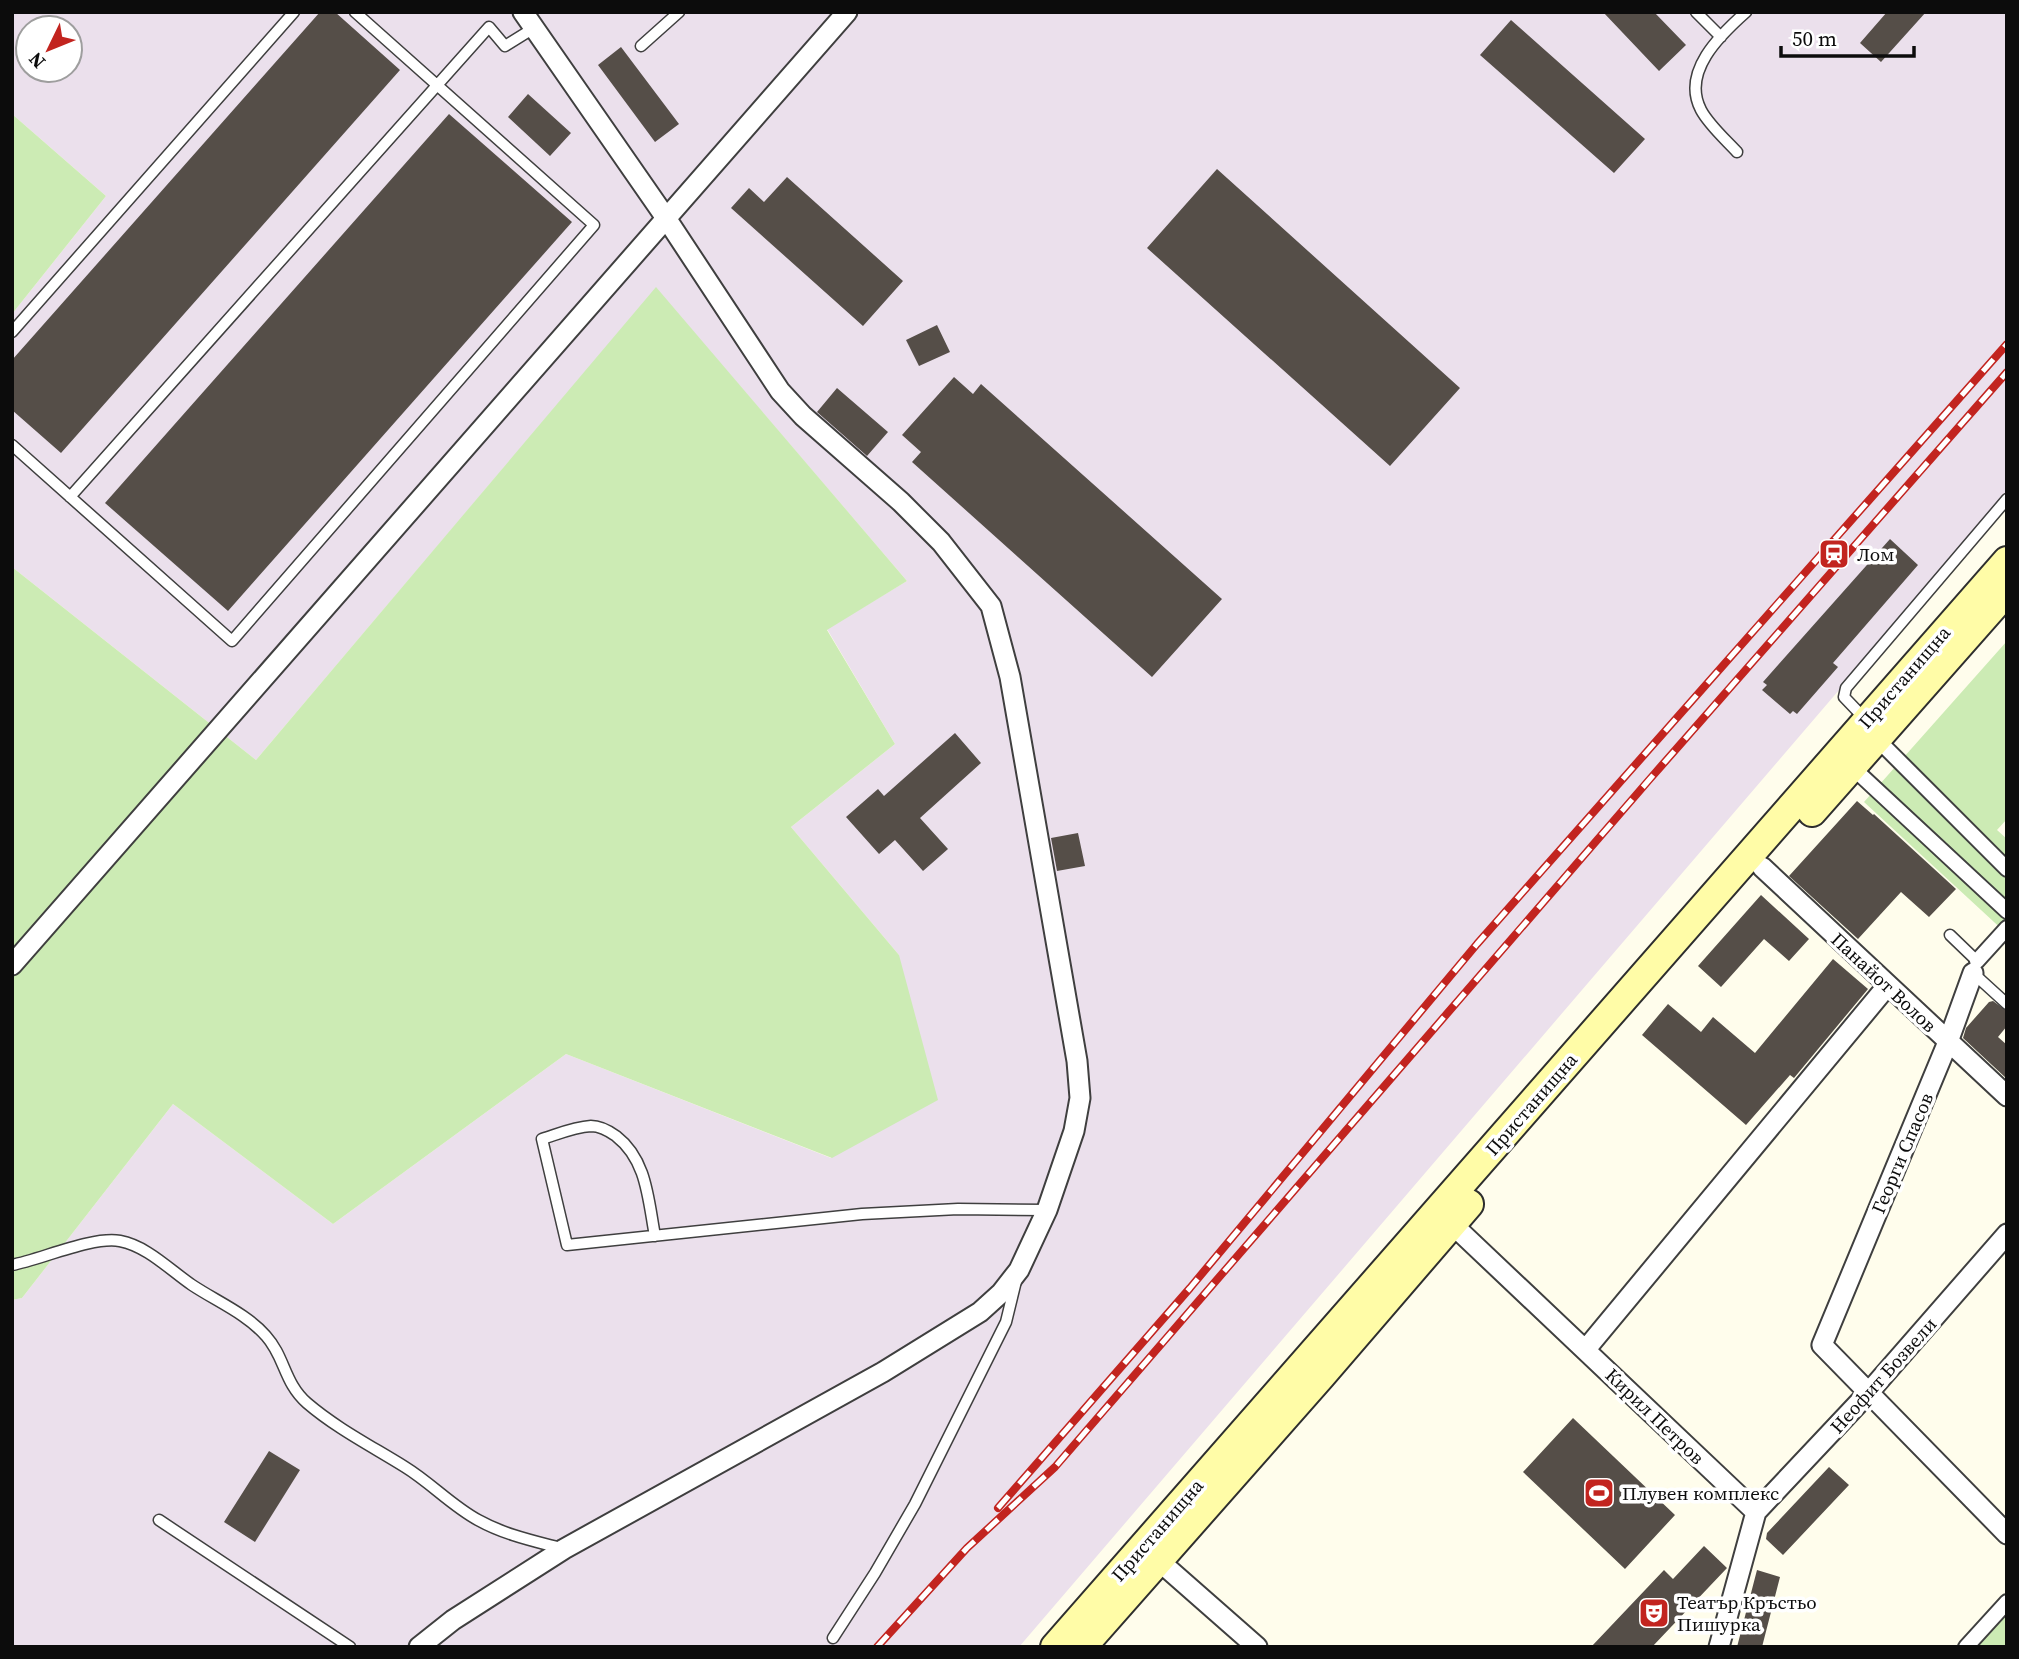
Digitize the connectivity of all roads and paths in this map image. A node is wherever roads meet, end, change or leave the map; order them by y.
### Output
1 (294, 12) edge
2 (355, 12) edge
3 (679, 12) edge
4 (847, 12) edge
5 (1696, 12) edge
6 (1746, 12) edge
7 (528, 20) edge
8 (1721, 37) junction
9 (641, 46) dead end
10 (437, 85) junction
11 (1737, 152) dead end
12 (666, 218) junction
13 (12, 332) edge
14 (12, 445) edge
15 (70, 497) junction
16 (2007, 499) edge
17 (2007, 561) edge
18 (2007, 591) edge
19 (1872, 730) junction
20 (1852, 767) junction
21 (1762, 867) junction
22 (2007, 869) edge
23 (2007, 911) edge
24 (2007, 928) edge
25 (1950, 934) dead end
26 (12, 965) edge
27 (1975, 967) junction
28 (1888, 985) junction
29 (2007, 1003) edge
30 (1948, 1042) junction
31 (2007, 1096) edge
32 (1047, 1210) junction
33 (1452, 1224) junction
34 (2007, 1234) edge
35 (655, 1236) junction
36 (12, 1265) edge
37 (1019, 1270) junction
38 (1586, 1349) junction
39 (1869, 1392) junction
40 (1756, 1512) junction
41 (159, 1520) dead end
42 (2007, 1534) edge
43 (564, 1549) junction
44 (1158, 1560) junction
45 (2007, 1602) edge
46 (833, 1637) dead end
47 (351, 1647) edge
48 (419, 1647) edge
49 (1055, 1647) edge
50 (1082, 1647) edge
51 (1256, 1647) edge
52 (1719, 1647) edge
53 (1966, 1647) edge

1 - 13 lane
2 - 10 lane
3 - 9 lane
4 - 12 street
5 - 8 lane
6 - 8 lane
7 - 10 lane
7 - 12 street
8 - 11 lane
10 - 15 lane
10 - 15 lane
12 - 26 street
12 - 32 street
14 - 15 lane
16 - 19 lane
17 - 19 main road, Пристанищна
18 - 19 main road, Пристанищна
19 - 20 main road, Пристанищна
19 - 22 street
19 - 49 main road, Пристанищна
20 - 21 main road, Пристанищна
20 - 23 street
21 - 28 street, Панайот Волов
21 - 33 main road, Пристанищна
24 - 27 street
25 - 27 lane
27 - 29 lane
27 - 30 street, Георги Спасов
28 - 30 street, Панайот Волов
28 - 38 street
30 - 31 street, Панайот Волов
30 - 39 street, Георги Спасов
32 - 35 lane
32 - 37 street
33 - 38 street, Кирил Петров
33 - 44 main road, Пристанищна
34 - 39 street, Неофит Бозвели
35 - 35 lane
36 - 43 lane
37 - 43 street
37 - 46 lane
38 - 40 street, Кирил Петров
39 - 40 street, Неофит Бозвели
39 - 42 street
40 - 52 street
41 - 47 lane
43 - 48 street
44 - 50 main road, Пристанищна
44 - 51 street
45 - 53 street

